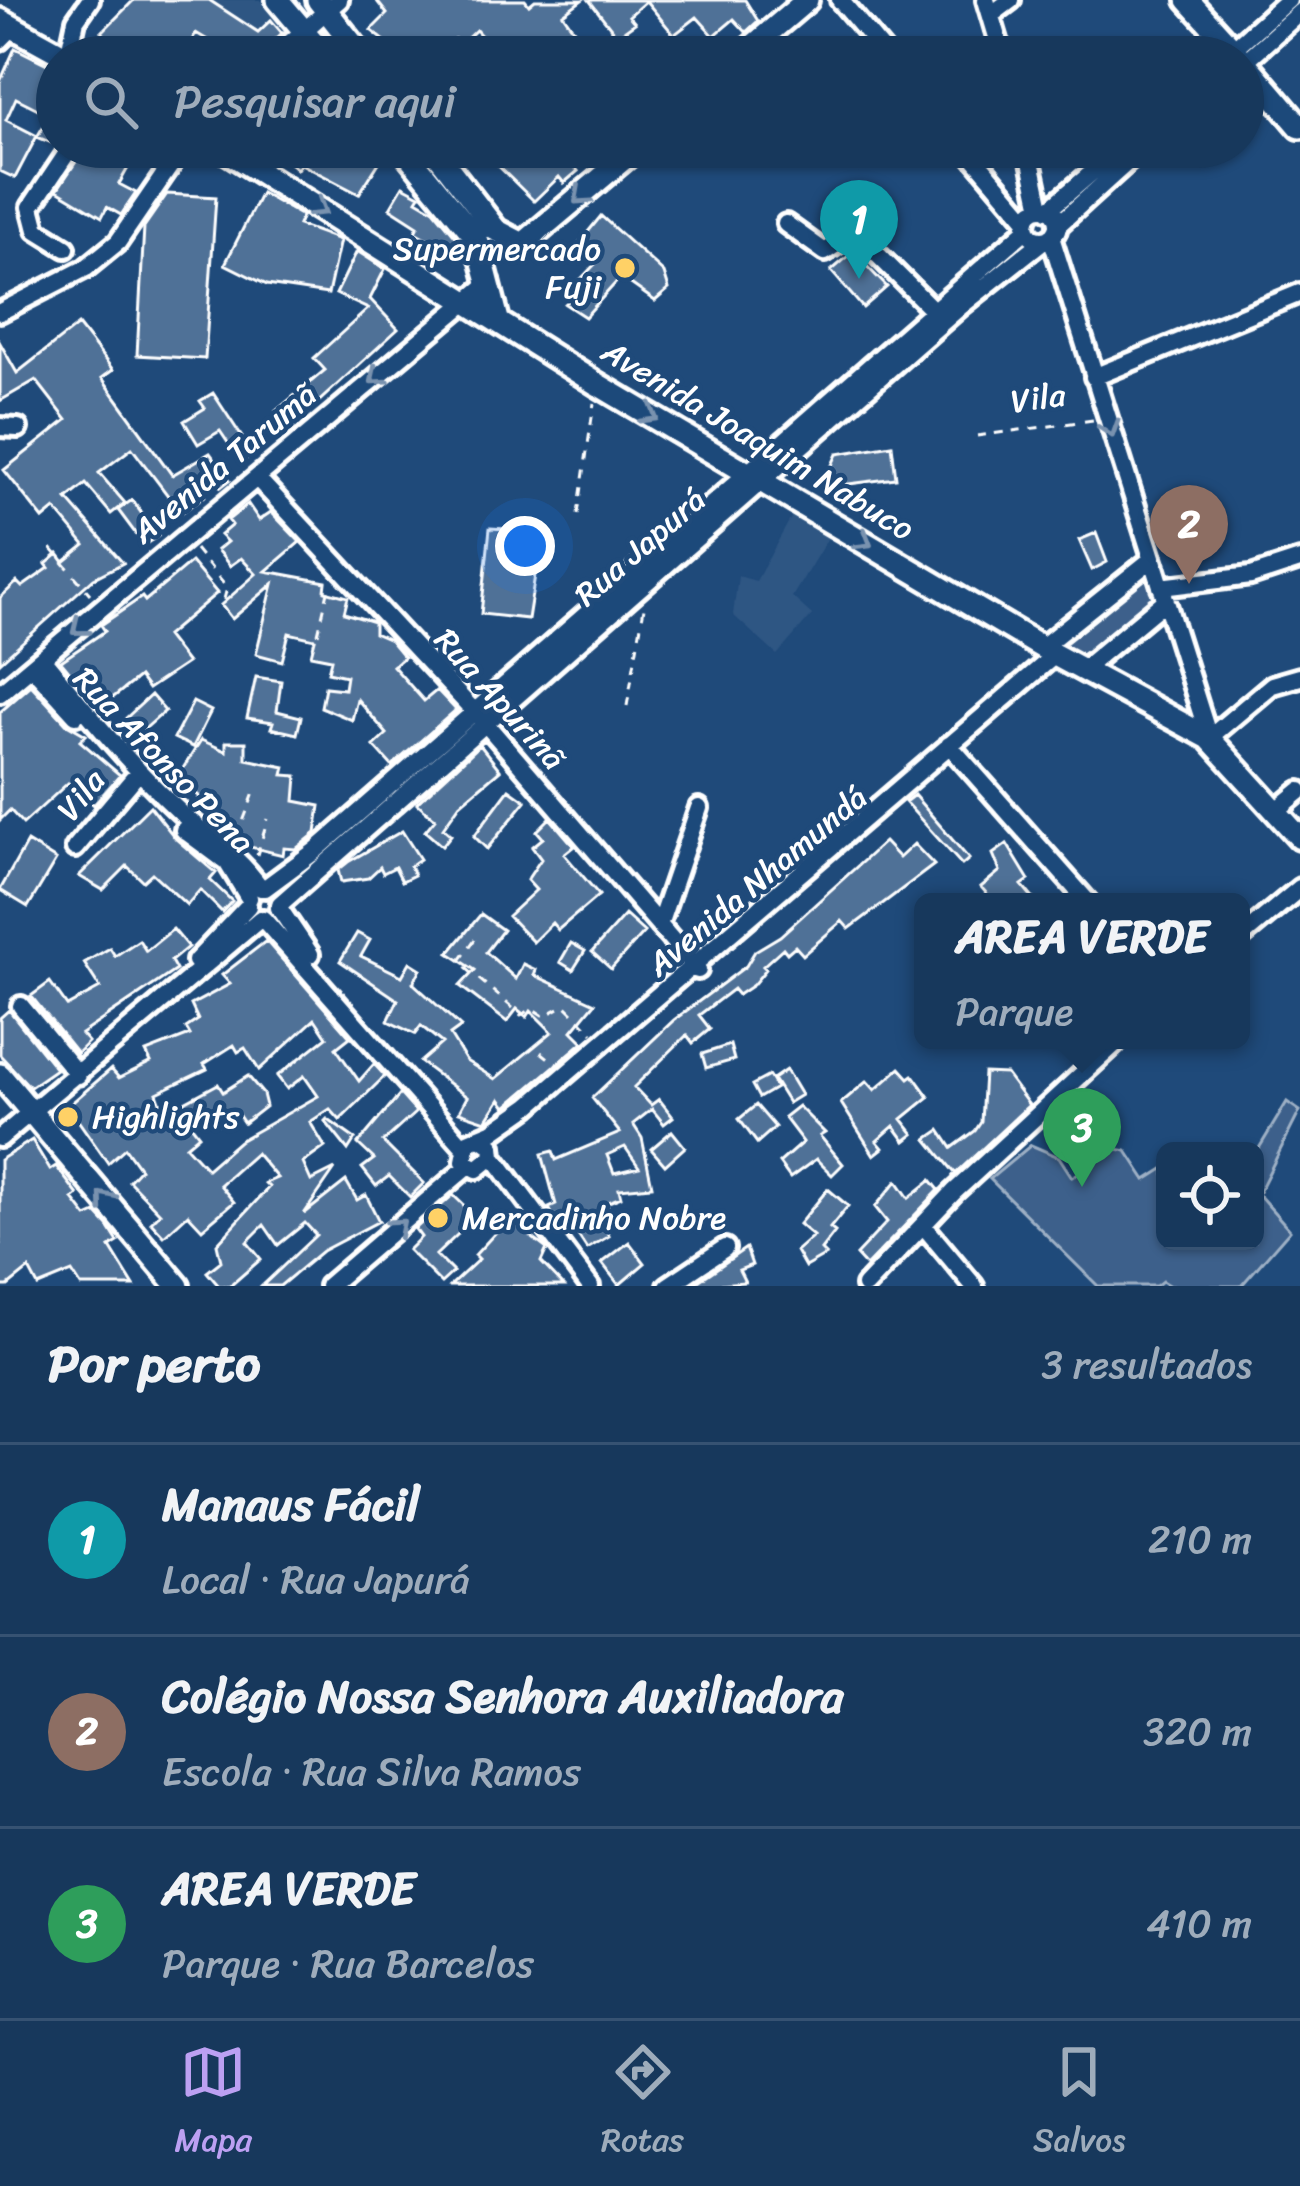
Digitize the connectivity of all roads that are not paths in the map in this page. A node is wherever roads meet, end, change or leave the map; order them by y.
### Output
1 (90, 0) edge
2 (278, 0) edge
3 (808, 0) edge
4 (840, 0) edge
5 (1011, 0) edge
6 (1188, 0) edge
7 (1288, 0) edge
8 (328, 3) edge
9 (988, 8) edge
10 (1300, 12) edge
11 (4, 29) edge
12 (303, 30) junction
13 (72, 36) edge
14 (297, 36) edge
15 (308, 36) edge
16 (349, 36) edge
17 (765, 36) edge
18 (870, 36) edge
19 (1219, 36) edge
20 (1257, 36) edge
21 (1264, 39) edge
22 (36, 43) edge
23 (1264, 87) edge
24 (1300, 127) edge
25 (57, 168) edge
26 (168, 168) edge
27 (253, 168) edge
28 (419, 168) edge
29 (449, 168) edge
30 (613, 168) edge
31 (986, 168) edge
32 (1032, 168) edge
33 (1100, 168) edge
34 (1116, 168) edge
35 (786, 224) dead end
36 (1042, 224) junction
37 (65, 248) dead end
38 (490, 282) junction
39 (1300, 293) edge
40 (467, 302) junction
41 (933, 310) junction
42 (0, 312) edge
43 (498, 320) junction
44 (1094, 377) junction
45 (755, 477) junction
46 (257, 478) junction
47 (1152, 559) junction
48 (1300, 560) edge
49 (1163, 594) junction
50 (1061, 658) junction
51 (37, 663) junction
52 (1300, 677) edge
53 (0, 693) edge
54 (479, 718) junction
55 (1210, 738) junction
56 (953, 749) junction
57 (133, 779) junction
58 (1300, 791) edge
59 (699, 808) dead end
60 (1276, 811) junction
61 (177, 816) junction
62 (1300, 838) edge
63 (75, 848) dead end
64 (1300, 888) edge
65 (1080, 893) edge
66 (257, 899) junction
67 (279, 906) junction
68 (659, 925) junction
69 (1250, 930) edge
70 (696, 968) junction
71 (21, 1006) dead end
72 (1109, 1049) edge
73 (0, 1075) edge
74 (78, 1075) junction
75 (424, 1092) junction
76 (32, 1113) junction
77 (0, 1138) edge
78 (479, 1152) junction
79 (923, 1225) junction
80 (725, 1249) dead end
81 (178, 1286) edge
82 (328, 1286) edge
83 (590, 1286) edge
84 (668, 1286) edge
85 (865, 1286) edge
86 (974, 1286) edge

1 - 13 street
2 - 12 main road
3 - 17 main road
4 - 18 street
5 - 9 street
6 - 19 main road
7 - 20 street
8 - 12 street
8 - 16 main road
10 - 21 street
11 - 22 main road
12 - 14 street
12 - 15 main road
23 - 24 main road
25 - 37 street
26 - 42 street
27 -> 40 main road, Avenida Joaquim Nabuco
28 - 38 main road
30 -> 29 main road
31 - 36 street
32 - 36 street
33 - 36 street, Rua Japurá
34 - 36 street, Rua Japurá
35 - 41 street
36 - 41 street, Rua Japurá
36 - 44 street
36 - 45 street, Rua Japurá
38 - 40 street, Avenida Tarumã
38 - 43 main road
39 - 44 street
40 - 43 main road, Avenida Joaquim Nabuco
40 -> 46 street, Avenida Tarumã
41 - 45 street, Rua Japurá
43 -> 45 main road, Avenida Joaquim Nabuco
44 -> 47 street
45 -> 50 main road, Avenida Joaquim Nabuco
45 - 54 street, Rua Japurá
45 - 54 street, Rua Japurá
46 -> 51 street, Avenida Tarumã
46 - 54 street, Rua Apurinã
47 - 49 street
47 - 50 street, Avenida Nhamundá
48 - 49 street
49 - 50 street, Avenida Nhamundá
49 - 55 street
50 - 55 main road, Avenida Joaquim Nabuco
50 - 56 street, Avenida Nhamundá
51 - 53 street, Avenida Tarumã
51 - 57 street, Rua Afonso Pena
51 - 61 street, Rua Afonso Pena
52 - 55 street
54 - 66 street, Rua Japurá
54 - 67 street, Rua Japurá
54 - 68 street, Rua Apurinã
55 - 60 main road, Avenida Joaquim Nabuco
56 - 65 street
56 - 70 street, Avenida Nhamundá
57 - 61 street, Rua Afonso Pena
57 - 63 street, Vila
58 - 60 street
59 - 68 street
60 - 62 main road, Avenida Joaquim Nabuco
61 - 66 street, Rua Afonso Pena
61 - 66 street, Rua Afonso Pena
64 - 69 street
66 - 67 street, Rua Japurá
66 - 74 street, Rua Japurá
66 - 75 street, Rua Afonso Pena
67 - 75 street, Rua Afonso Pena
68 - 70 street, Rua Apurinã
70 - 78 street, Avenida Nhamundá
70 - 78 street, Avenida Nhamundá
71 - 74 street
72 - 79 street
73 - 76 main road
74 - 76 street, Rua Japurá
75 - 78 street, Rua Afonso Pena
76 - 77 street, Rua Japurá
81 -> 76 main road
82 -> 78 street, Avenida Nhamundá
78 - 83 street, Rua Afonso Pena
79 - 85 street
79 - 86 street
80 - 84 street

